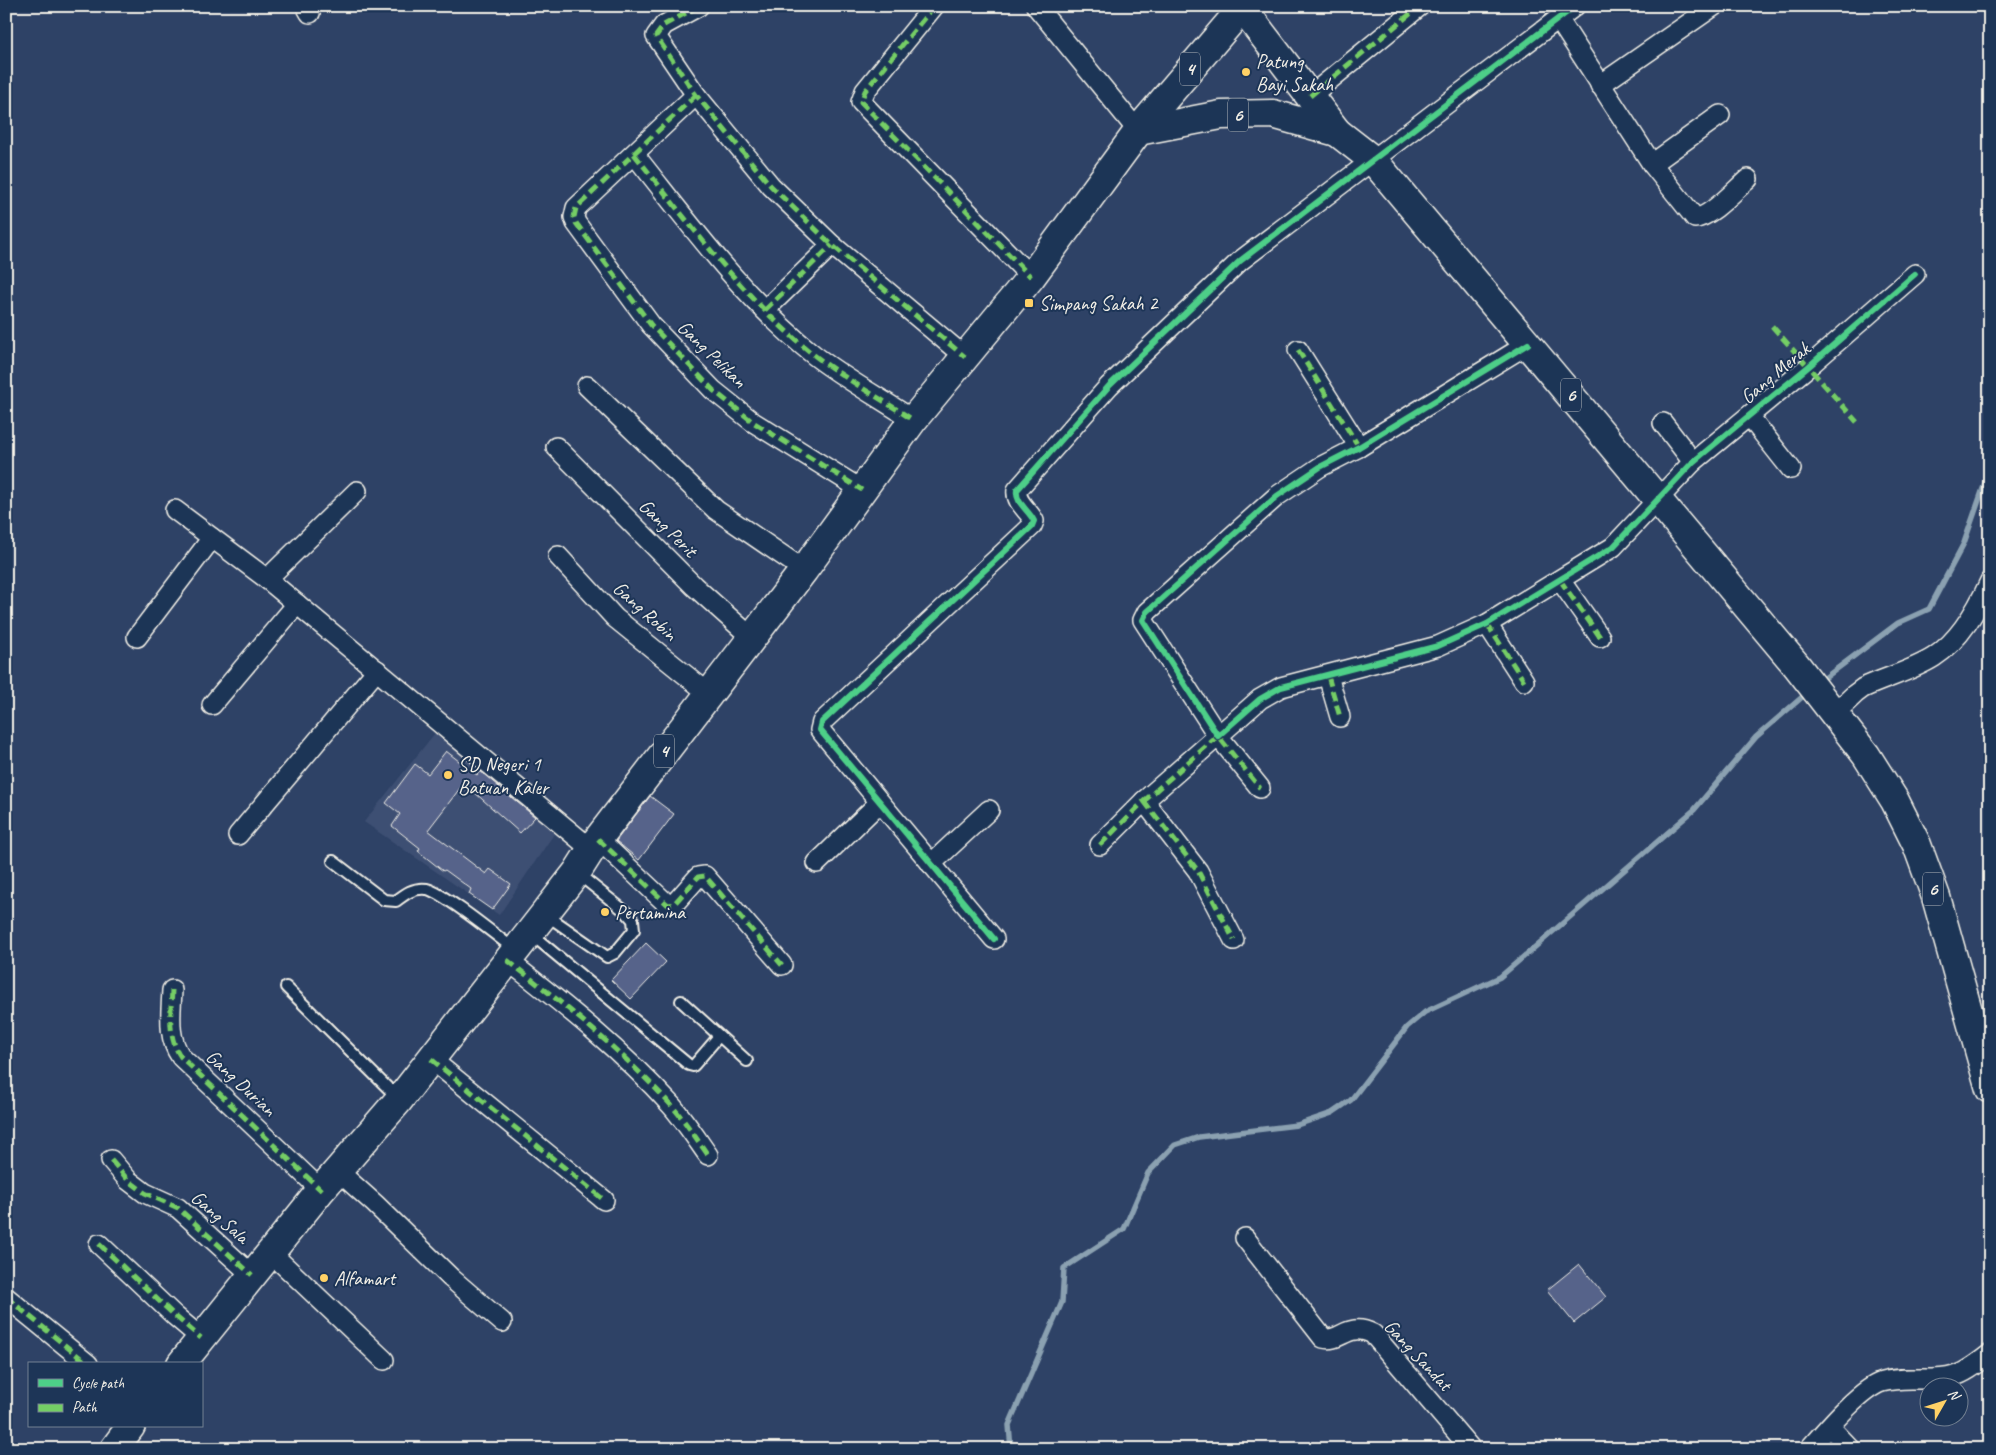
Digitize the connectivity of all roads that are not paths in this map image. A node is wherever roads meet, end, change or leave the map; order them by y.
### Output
1 (700, 6) edge
2 (934, 6) edge
3 (1036, 6) edge
4 (1420, 6) edge
5 (1575, 6) edge
6 (1714, 6) edge
7 (1244, 7) edge
8 (1559, 20) junction
9 (1600, 85) junction
10 (696, 95) junction
11 (1310, 96) junction
12 (1720, 115) dead end
13 (1138, 131) junction
14 (1337, 132) junction
15 (634, 154) junction
16 (1373, 160) junction
17 (1652, 164) junction
18 (1748, 179) dead end
19 (832, 245) junction
20 (1915, 274) dead end
21 (1031, 278) junction
22 (765, 310) junction
23 (1528, 344) junction
24 (1298, 350) dead end
25 (965, 357) junction
26 (587, 386) dead end
27 (1749, 416) junction
28 (913, 420) junction
29 (1662, 423) dead end
30 (556, 447) dead end
31 (1359, 447) junction
32 (1693, 462) junction
33 (1791, 469) dead end
34 (862, 490) junction
35 (357, 491) dead end
36 (1658, 499) junction
37 (174, 510) dead end
38 (212, 538) junction
39 (558, 556) dead end
40 (804, 570) junction
41 (267, 579) junction
42 (1560, 580) junction
43 (1990, 581) edge
44 (298, 604) junction
45 (1487, 624) junction
46 (137, 637) dead end
47 (751, 637) junction
48 (1600, 637) dead end
49 (377, 670) junction
50 (1328, 676) junction
51 (1524, 681) dead end
52 (708, 693) junction
53 (212, 705) dead end
54 (1833, 711) junction
55 (1340, 716) dead end
56 (1218, 736) junction
57 (1260, 788) dead end
58 (1144, 801) junction
59 (878, 803) junction
60 (989, 810) dead end
61 (238, 835) dead end
62 (594, 844) junction
63 (1100, 844) dead end
64 (333, 861) dead end
65 (816, 863) dead end
66 (931, 864) junction
67 (577, 872) junction
68 (524, 939) junction
69 (994, 939) dead end
70 (1234, 940) dead end
71 (782, 965) dead end
72 (286, 987) dead end
73 (172, 990) dead end
74 (681, 1001) dead end
75 (719, 1036) junction
76 (431, 1059) junction
77 (747, 1061) dead end
78 (1990, 1089) edge
79 (399, 1100) junction
80 (708, 1155) dead end
81 (111, 1160) dead end
82 (330, 1180) junction
83 (604, 1200) dead end
84 (1245, 1238) dead end
85 (98, 1244) dead end
86 (270, 1252) junction
87 (252, 1275) junction
88 (6, 1297) edge
89 (502, 1322) dead end
90 (201, 1338) junction
91 (1990, 1354) edge
92 (384, 1360) dead end
93 (86, 1362) edge
94 (183, 1362) edge
95 (1830, 1427) junction
96 (130, 1428) edge
97 (114, 1449) edge
98 (1471, 1449) edge
99 (1809, 1449) edge
100 (1850, 1449) edge

1 - 10 street
2 - 21 street
3 - 13 street
4 - 11 street
5 - 8 street
6 - 9 street
7 - 11 highway, 6
7 - 13 highway, 4
8 - 9 street
8 - 16 street
9 - 17 street
10 - 15 street
10 - 19 street
11 - 14 highway, 6
12 - 17 street
13 - 14 highway, 6
13 - 21 highway, 4
14 - 16 highway, 6
15 - 22 street
15 - 34 street, Gang Pelikan
16 - 23 highway, 6
16 - 59 street
17 - 18 street
19 - 22 street
19 - 25 street
20 - 27 street, Gang Merak
21 - 25 highway, 4
22 - 28 street
23 - 31 street
23 - 36 highway, 6
24 - 31 street
25 - 28 highway, 4
26 - 40 street
27 - 32 street, Gang Merak
27 - 33 street
28 - 34 highway, 4
29 - 32 street
30 - 47 street, Gang Perit
31 - 56 street
32 - 36 street, Gang Merak
34 - 40 highway, 4
35 - 41 street
36 - 42 street, Gang Merak
36 - 54 highway, 6
37 - 38 street
38 - 41 street
38 - 46 street
39 - 52 street, Gang Robin
40 - 47 highway, 4
41 - 44 street
42 - 45 street, Gang Merak
42 - 48 street
43 - 54 street
44 - 49 street
44 - 53 street
45 - 50 street, Gang Merak
45 - 51 street
47 - 52 highway, 4
49 - 61 street
49 - 62 street
50 - 55 street
50 - 56 street, Gang Merak
52 - 62 highway, 4
54 - 78 highway, 6
56 - 57 street
56 - 58 street, Gang Merak
58 - 63 street, Gang Merak
58 - 70 street
59 - 65 street
59 - 66 street
60 - 66 street
62 - 67 highway, 4
62 - 71 street
64 - 68 lane
66 - 69 street
67 - 68 highway, 4
67 - 68 lane
68 - 75 lane
68 - 76 highway, 4
68 - 80 street
72 - 79 lane
73 - 82 street, Gang Durian
74 - 75 lane
75 - 77 lane
76 - 79 highway, 4
76 - 83 street
79 - 82 highway, 4
81 - 87 street, Gang Sala
82 - 86 highway, 4
82 - 89 street, Gang Durian
84 - 98 street, Gang Sandat
85 - 90 street
86 - 87 highway, 4
86 - 92 street
87 - 90 highway, 4
88 - 93 street
90 - 94 highway, 4
91 - 95 street
95 - 99 street
95 - 100 street
96 - 97 highway

